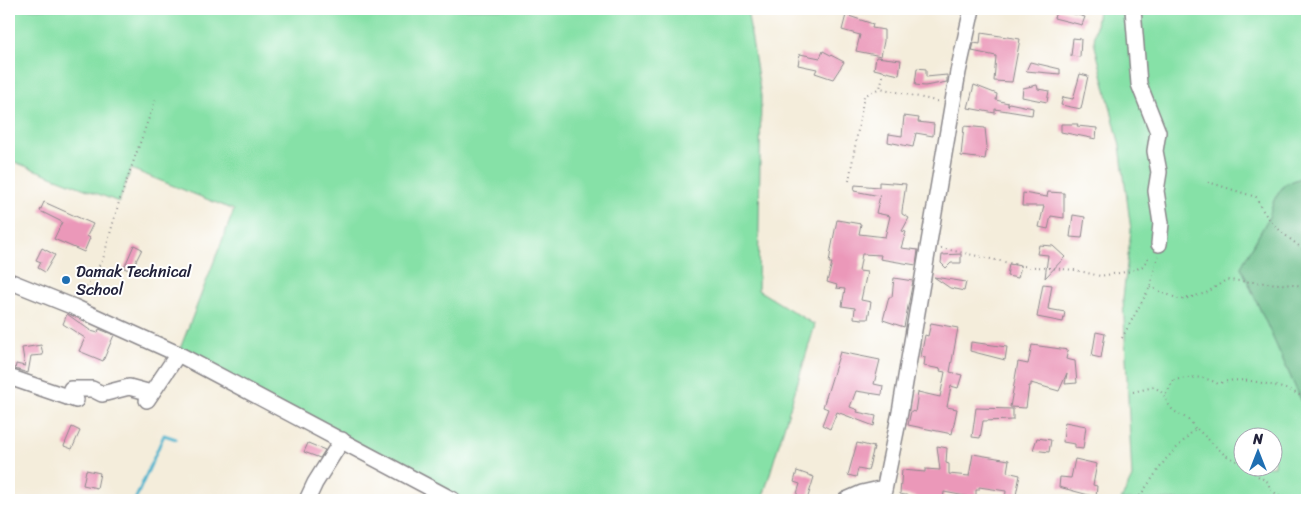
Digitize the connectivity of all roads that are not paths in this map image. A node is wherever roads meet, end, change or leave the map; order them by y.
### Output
1 (972, 9) edge
2 (1133, 9) edge
3 (1159, 244) road end
4 (9, 280) edge
5 (178, 354) junction
6 (9, 377) edge
7 (342, 440) junction
8 (883, 494) edge
9 (307, 500) edge
10 (453, 500) edge
11 (846, 500) edge

1 - 8 street
2 - 3 street
4 - 5 street
5 - 6 street
5 - 7 street
7 - 9 street
7 - 10 street
8 - 11 street

